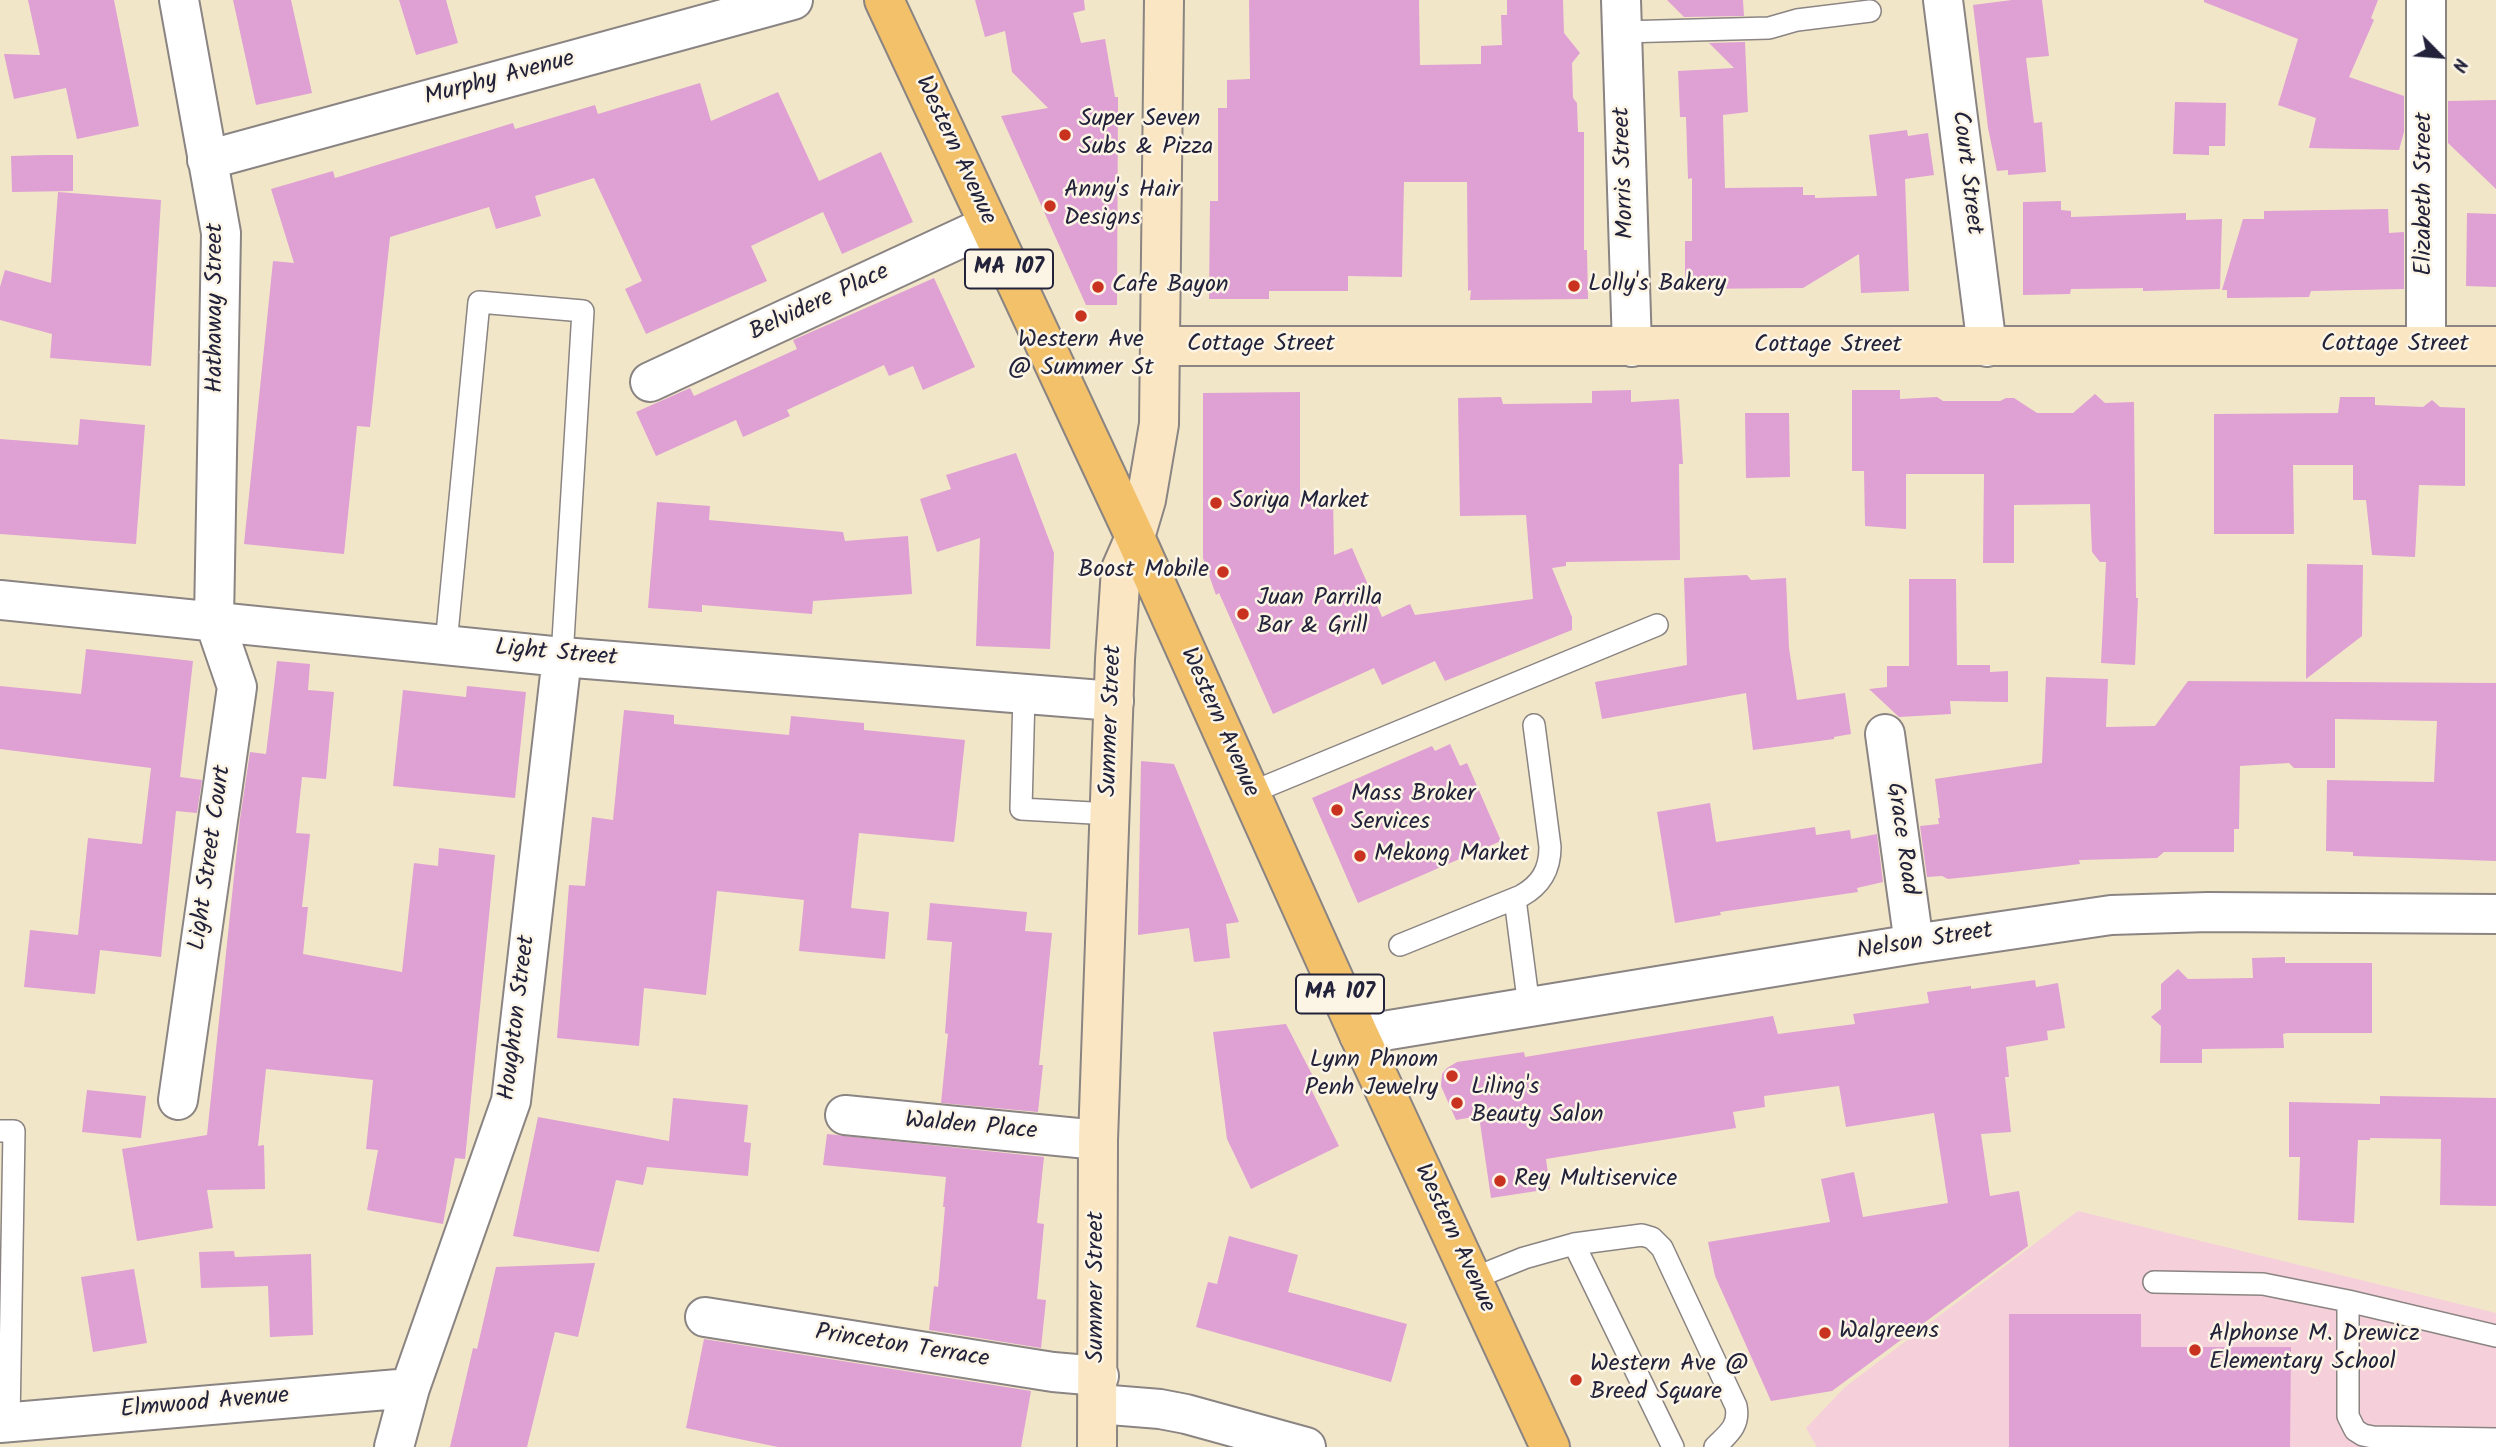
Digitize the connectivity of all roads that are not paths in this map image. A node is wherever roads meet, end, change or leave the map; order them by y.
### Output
1 (178, 0) edge
2 (793, 0) edge
3 (884, 0) edge
4 (1164, 0) edge
5 (1943, 0) edge
6 (2426, 0) edge
7 (1870, 11) dead end
8 (1622, 16) edge
9 (207, 160) junction
10 (989, 225) junction
11 (1161, 346) junction
12 (2426, 346) junction
13 (2496, 346) edge
14 (1632, 347) junction
15 (1987, 347) junction
16 (650, 382) dead end
17 (1135, 537) junction
18 (0, 600) edge
19 (214, 620) junction
20 (1657, 625) dead end
21 (446, 644) junction
22 (562, 657) junction
23 (1024, 694) junction
24 (1114, 701) junction
25 (1534, 725) dead end
26 (1885, 734) dead end
27 (1250, 793) junction
28 (1110, 814) junction
29 (1515, 899) junction
30 (2496, 914) edge
31 (1914, 944) junction
32 (1400, 946) dead end
33 (1529, 1007) junction
34 (1359, 1035) junction
35 (178, 1100) dead end
36 (845, 1115) dead end
37 (0, 1131) edge
38 (1098, 1140) junction
39 (1574, 1244) junction
40 (1472, 1279) junction
41 (2154, 1282) dead end
42 (2348, 1301) junction
43 (705, 1317) dead end
44 (2496, 1336) edge
45 (410, 1388) junction
46 (1098, 1390) junction
47 (4, 1422) edge
48 (2496, 1439) edge
49 (394, 1447) edge
50 (1097, 1447) edge
51 (1306, 1447) edge
52 (1550, 1447) edge
53 (1673, 1447) edge
54 (1715, 1447) edge

1 - 9 street, Hathaway Street
2 - 9 street, Murphy Avenue
3 - 10 main road, Western Avenue / MA 107
4 - 11 main road, Summer Street
5 - 15 street, Court Street
6 - 12 street, Elizabeth Street
7 - 8 lane
8 - 14 street, Morris Street
9 - 19 street, Hathaway Street
10 - 16 street, Belvidere Place
10 - 17 main road, Western Avenue / MA 107
11 - 14 main road, Cottage Street
11 - 17 main road, Summer Street
12 - 13 main road, Cottage Street
12 - 15 main road, Cottage Street
14 - 15 main road, Cottage Street
17 - 24 main road, Summer Street
17 - 27 main road, Western Avenue / MA 107
18 - 19 street, Light Street
19 - 21 street, Light Street
19 - 35 street, Light Street Court
20 - 27 lane
21 - 22 street, Light Street
21 - 22 lane
22 - 23 street, Light Street
22 - 45 street, Houghton Street
23 - 24 street, Light Street
23 - 28 lane
24 - 28 main road, Summer Street
25 - 29 lane
26 - 31 street, Grace Road
27 - 34 main road, Western Avenue / MA 107
28 - 38 main road, Summer Street
29 - 32 lane
29 - 33 lane
30 - 31 street, Nelson Street
31 - 33 street, Nelson Street
33 - 34 street, Nelson Street
34 - 40 main road, Western Avenue / MA 107
36 - 38 street, Walden Place
37 - 47 lane
38 - 46 main road, Summer Street
39 - 40 lane
39 - 53 lane
39 - 54 lane
40 - 52 main road, Western Avenue / MA 107
41 - 42 lane
42 - 44 lane
42 - 48 lane
43 - 46 street, Princeton Terrace
45 - 47 street, Elmwood Avenue
45 - 49 street, Houghton Street
46 - 50 main road, Summer Street
46 - 51 street, Princeton Terrace

